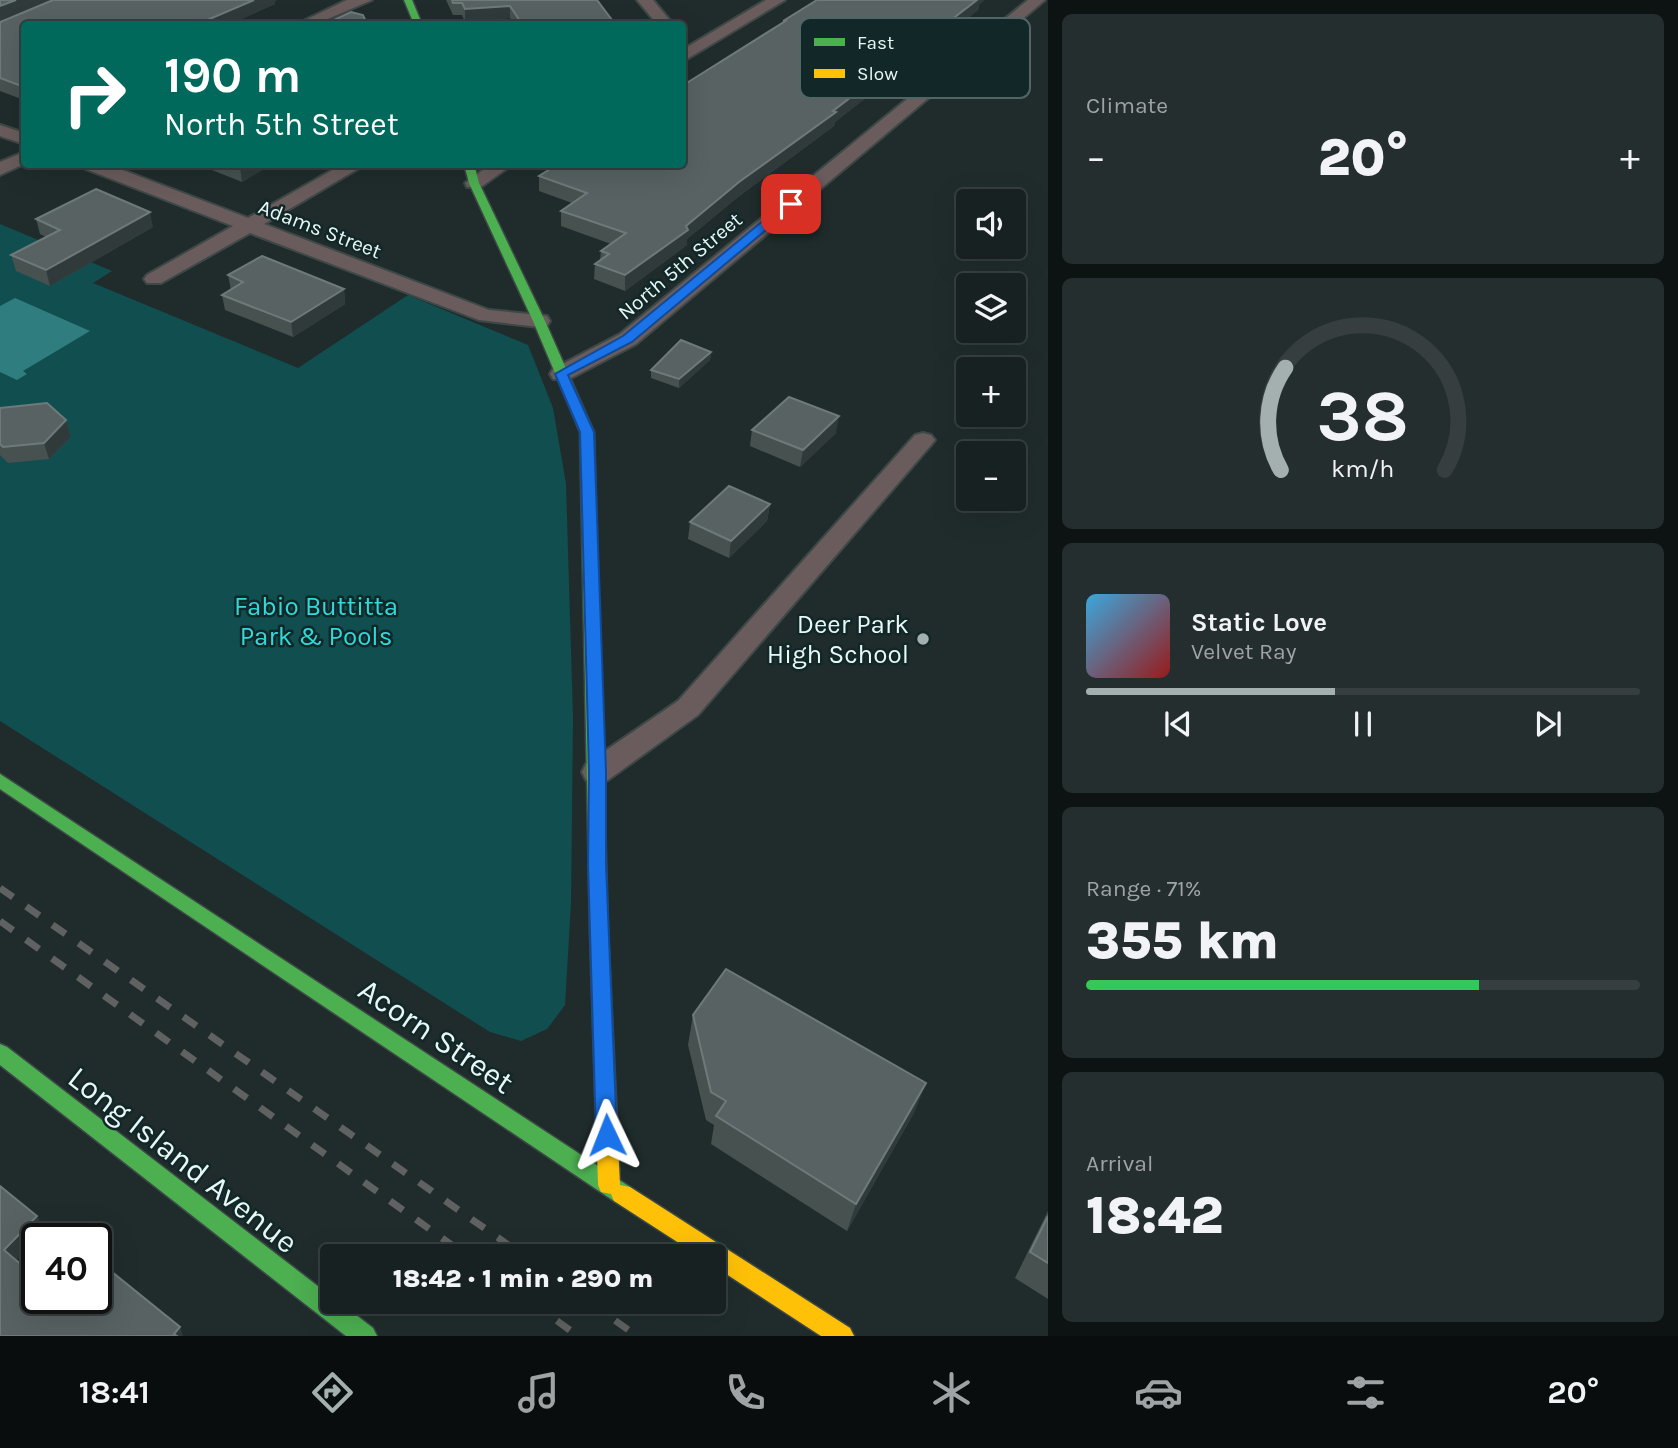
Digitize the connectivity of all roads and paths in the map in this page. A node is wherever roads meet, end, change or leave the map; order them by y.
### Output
1 (364, 0) edge
2 (408, 0) edge
3 (645, 0) edge
4 (777, 0) edge
5 (1039, 4) edge
6 (1022, 18) edge
7 (311, 21) edge
8 (417, 21) edge
9 (663, 21) edge
10 (686, 51) edge
11 (924, 98) edge
12 (0, 130) edge
13 (21, 138) edge
14 (21, 159) edge
15 (99, 168) edge
16 (350, 168) edge
17 (491, 168) edge
18 (0, 169) edge
19 (471, 174) edge
20 (248, 226) junction
21 (154, 279) dead end
22 (539, 321) junction
23 (567, 371) junction
24 (923, 440) dead end
25 (597, 772) junction
26 (0, 780) edge
27 (0, 1053) edge
28 (609, 1185) junction
29 (365, 1336) edge
30 (842, 1336) edge

1 - 7 street
2 - 8 street
3 - 9 street
4 - 10 street
5 - 6 street, North 5th Street
11 - 23 street, North 5th Street
12 - 13 street
14 - 18 street
15 - 20 street, Adams Street
16 - 20 street
17 - 19 street
19 - 22 street
20 - 21 street
20 - 22 street, Adams Street
22 - 23 street
23 - 25 street
24 - 25 street
25 - 28 street
26 - 28 street, Acorn Street
27 - 29 street, Long Island Avenue
28 - 30 street, Acorn Street

